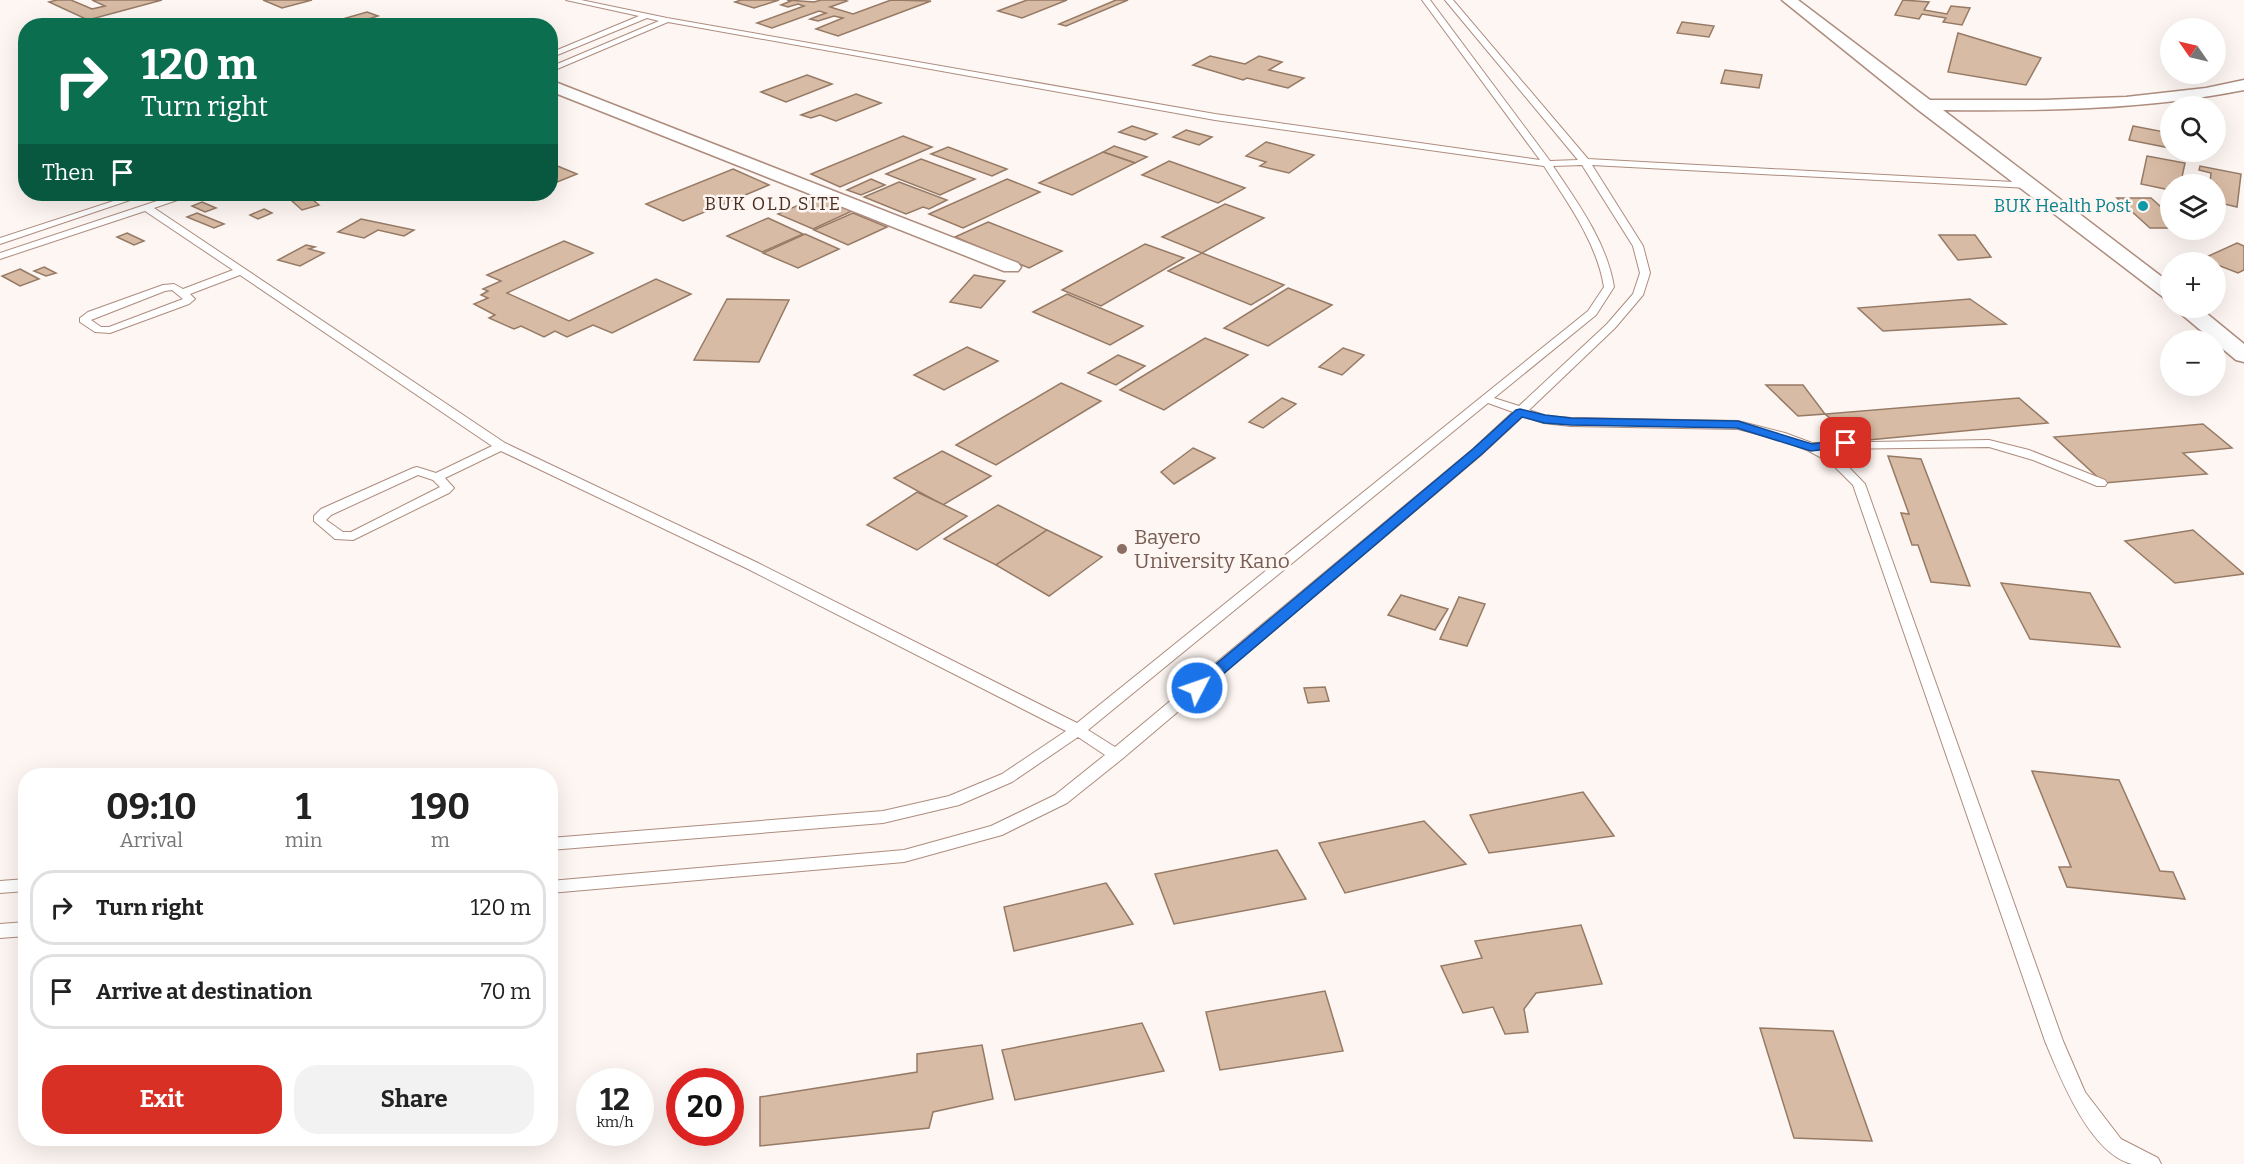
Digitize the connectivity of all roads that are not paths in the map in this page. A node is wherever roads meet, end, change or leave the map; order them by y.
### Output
1 (570, 0) edge
2 (627, 0) edge
3 (1426, 0) edge
4 (1449, 0) edge
5 (1789, 0) edge
6 (606, 8) junction
7 (646, 16) junction
8 (668, 20) junction
9 (558, 53) edge
10 (558, 65) edge
11 (2244, 85) edge
12 (558, 88) edge
13 (1923, 105) junction
14 (1585, 162) junction
15 (1549, 164) junction
16 (2029, 185) junction
17 (123, 201) edge
18 (165, 201) edge
19 (147, 207) junction
20 (0, 241) edge
21 (0, 256) edge
22 (1011, 267) dead end
23 (241, 271) junction
24 (2160, 285) edge
25 (182, 293) junction
26 (2200, 318) edge
27 (2244, 355) edge
28 (1486, 399) junction
29 (1520, 412) junction
30 (501, 446) junction
31 (1811, 447) junction
32 (437, 477) junction
33 (2101, 483) dead end
34 (1078, 730) junction
35 (1117, 755) junction
36 (558, 843) edge
37 (18, 886) edge
38 (558, 886) edge
39 (0, 887) edge
40 (18, 930) edge
41 (0, 931) edge
42 (2151, 1164) edge

1 - 6 lane
2 - 6 lane
3 - 15 lane
4 - 14 lane
5 - 13 street
6 - 7 lane
7 - 8 lane
7 - 9 lane
8 - 10 lane
8 - 15 lane
11 - 13 street
12 - 22 street
13 - 16 street
14 - 15 lane
14 - 16 lane
14 - 29 lane
15 - 28 lane
16 - 24 street
17 - 20 lane
18 - 19 lane
19 - 21 lane
19 - 23 lane
23 - 25 lane
23 - 30 lane
25 - 25 lane
26 - 27 street
28 - 29 lane
28 - 34 lane
29 - 31 lane
29 - 35 lane
30 - 32 lane
30 - 34 lane
31 - 33 lane
31 - 42 lane
32 - 32 lane
34 - 35 lane
34 - 36 lane
35 - 38 lane
37 - 39 lane
40 - 41 lane

